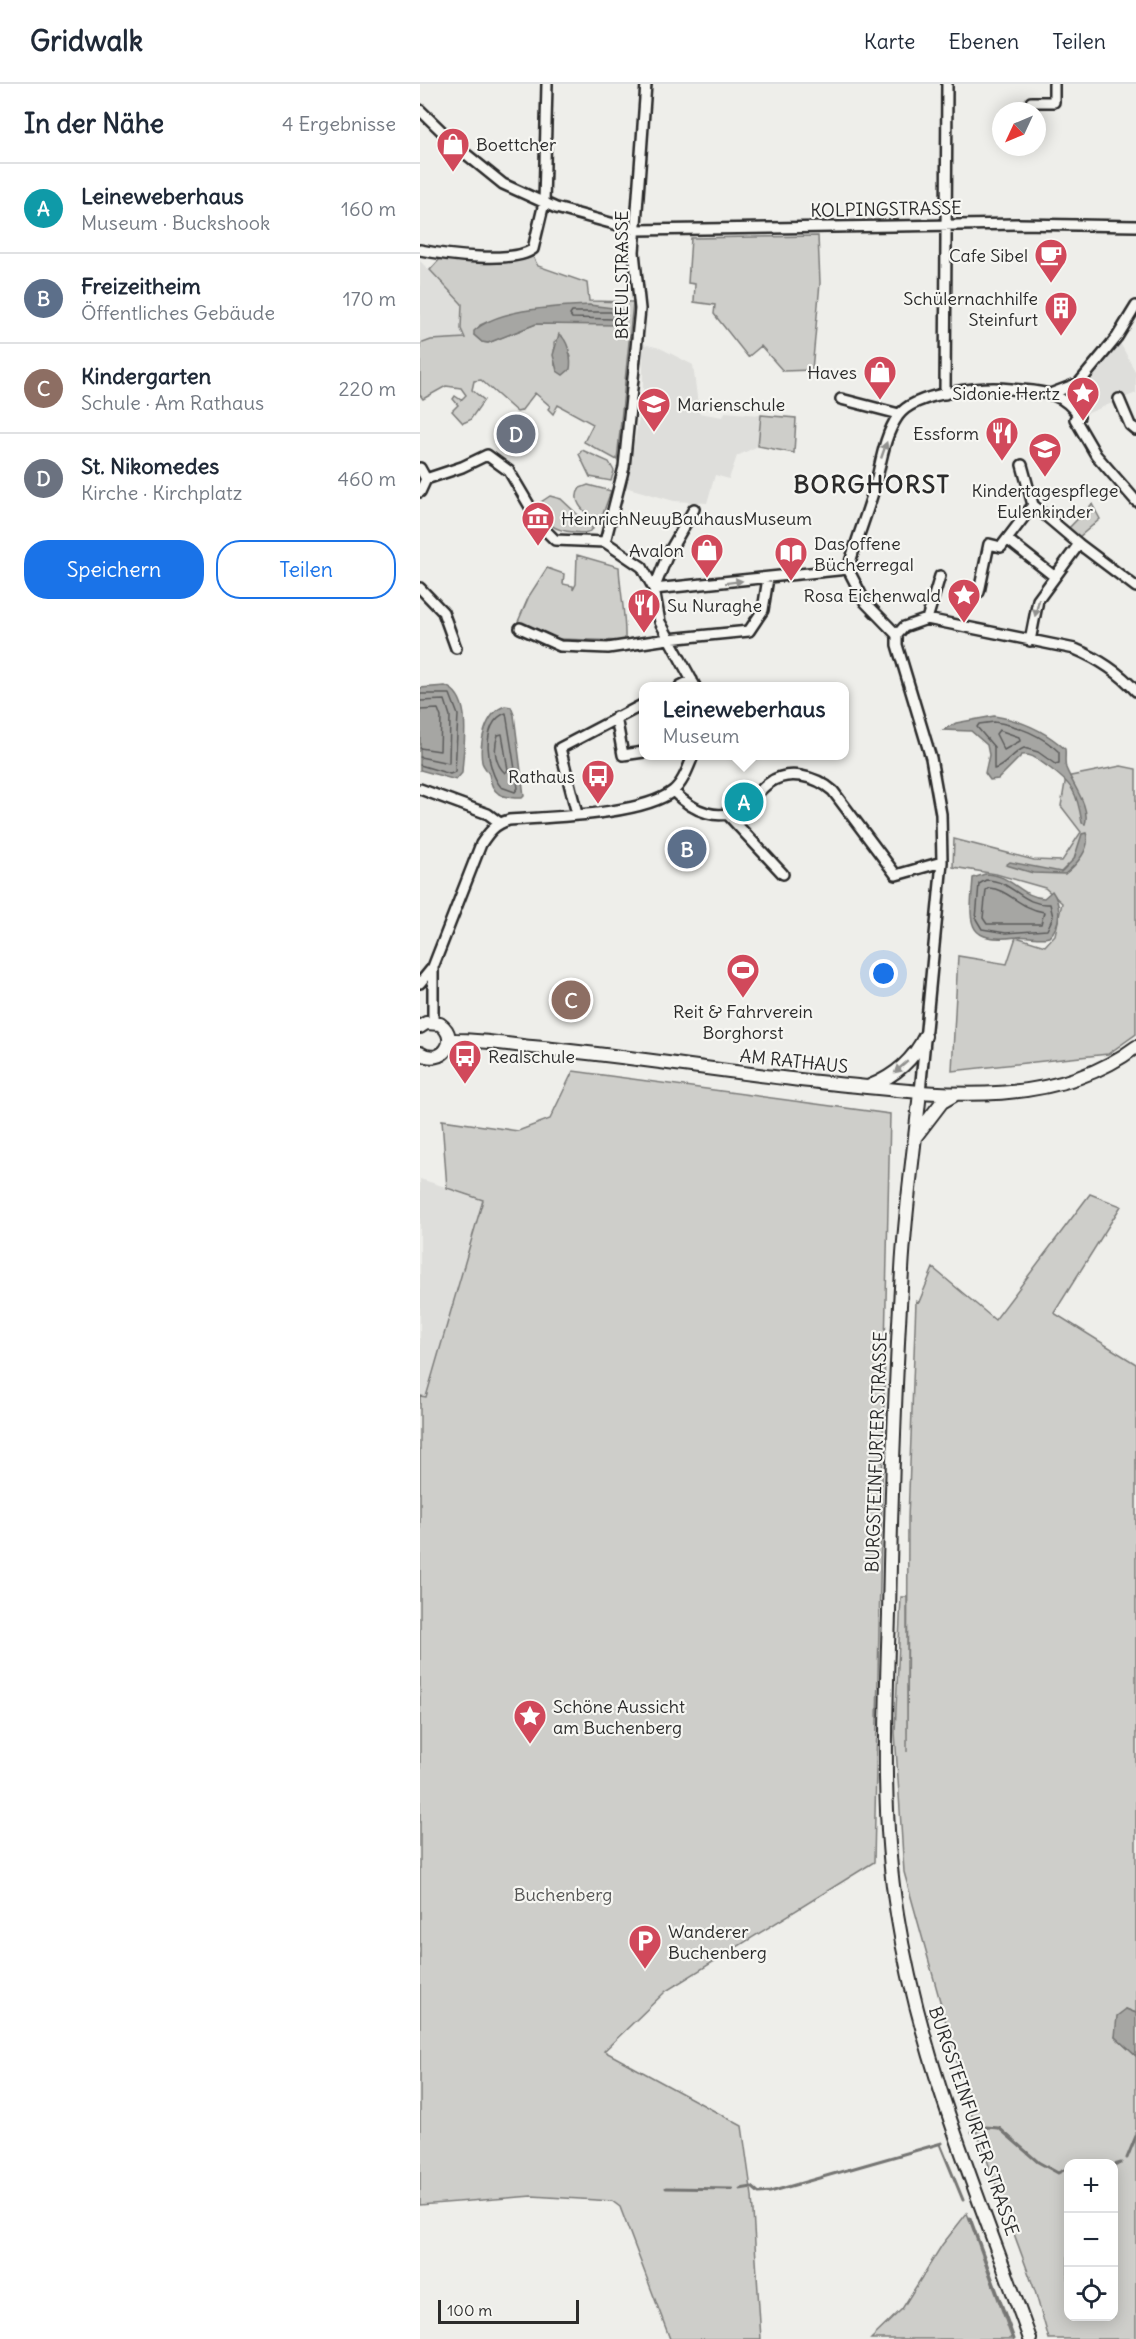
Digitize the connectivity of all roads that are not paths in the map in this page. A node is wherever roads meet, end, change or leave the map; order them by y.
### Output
1 (547, 84) edge
2 (646, 84) edge
3 (947, 84) edge
4 (1054, 84) edge
5 (1046, 102) edge
6 (420, 110) edge
7 (544, 203) junction
8 (948, 225) junction
9 (1136, 226) edge
10 (636, 230) junction
11 (420, 250) edge
12 (1136, 306) edge
13 (945, 394) junction
14 (1050, 394) junction
15 (841, 399) dead end
16 (1119, 399) dead end
17 (899, 414) junction
18 (1136, 430) edge
19 (1022, 465) dead end
20 (420, 468) edge
21 (426, 479) junction
22 (420, 492) edge
23 (1136, 501) edge
24 (1033, 505) junction
25 (694, 509) dead end
26 (1007, 540) junction
27 (605, 542) junction
28 (1079, 544) junction
29 (849, 569) junction
30 (940, 576) dead end
31 (1054, 577) junction
32 (768, 578) junction
33 (1136, 587) edge
34 (420, 588) edge
35 (654, 589) junction
36 (979, 592) dead end
37 (927, 618) junction
38 (520, 628) dead end
39 (897, 635) junction
40 (668, 639) junction
41 (1030, 641) junction
42 (456, 648) dead end
43 (693, 682) edge
44 (1136, 691) edge
45 (639, 707) edge
46 (616, 717) junction
47 (639, 753) edge
48 (691, 760) edge
49 (420, 790) edge
50 (672, 791) junction
51 (577, 814) junction
52 (728, 815) junction
53 (500, 823) junction
54 (942, 862) junction
55 (783, 874) dead end
56 (434, 967) junction
57 (420, 983) edge
58 (433, 1022) junction
59 (420, 1027) edge
60 (925, 1036) junction
61 (450, 1040) junction
62 (1136, 1047) edge
63 (420, 1053) edge
64 (867, 1087) junction
65 (920, 1092) junction
66 (954, 1095) junction
67 (916, 1137) junction
68 (1030, 2339) edge

1 - 7 street
2 - 10 street, BREULSTRASSE
3 - 8 street
4 - 5 street
6 - 7 street, KOLPINGSTRASSE
7 - 10 street, KOLPINGSTRASSE
7 - 11 street
8 - 9 street, KOLPINGSTRASSE
8 - 10 street, KOLPINGSTRASSE
8 - 13 street
10 - 27 street, BREULSTRASSE
12 - 14 street
13 - 14 street
13 - 17 street
14 - 23 street
15 - 17 street
16 - 18 street
29 -> 17 street
19 - 24 street
20 - 21 street
21 - 22 street
21 - 27 street
24 - 26 street
24 - 28 street
25 - 35 street
26 - 31 street
26 - 36 street
27 - 35 street
28 - 31 street
28 - 33 street
29 - 32 street
29 - 39 street
30 - 37 street
31 -> 41 street
35 -> 32 street
32 - 40 street
34 - 42 street
35 - 40 street
37 - 39 street
37 - 41 street
38 - 40 street
39 - 54 street, BURGSTEINFURTER STRASSE
40 - 43 street
41 - 44 street
45 - 46 street
46 - 47 street
46 - 51 street
48 - 50 street
49 - 53 street
50 - 51 street
50 - 52 street
51 - 53 street
52 - 54 street
52 - 55 street
53 - 56 street
54 - 60 street, BURGSTEINFURTER STRASSE
56 - 57 street
56 - 58 street
58 - 59 main road
58 - 61 main road
60 -> 64 main road
60 - 65 street, BURGSTEINFURTER STRASSE
61 - 63 main road
61 - 64 main road, AM RATHAUS
62 - 66 main road, AM RATHAUS
64 - 65 main road, AM RATHAUS
65 - 66 main road, AM RATHAUS
65 - 67 main road, BURGSTEINFURTER STRASSE
66 - 67 main road
67 - 68 main road, BURGSTEINFURTER STRASSE

